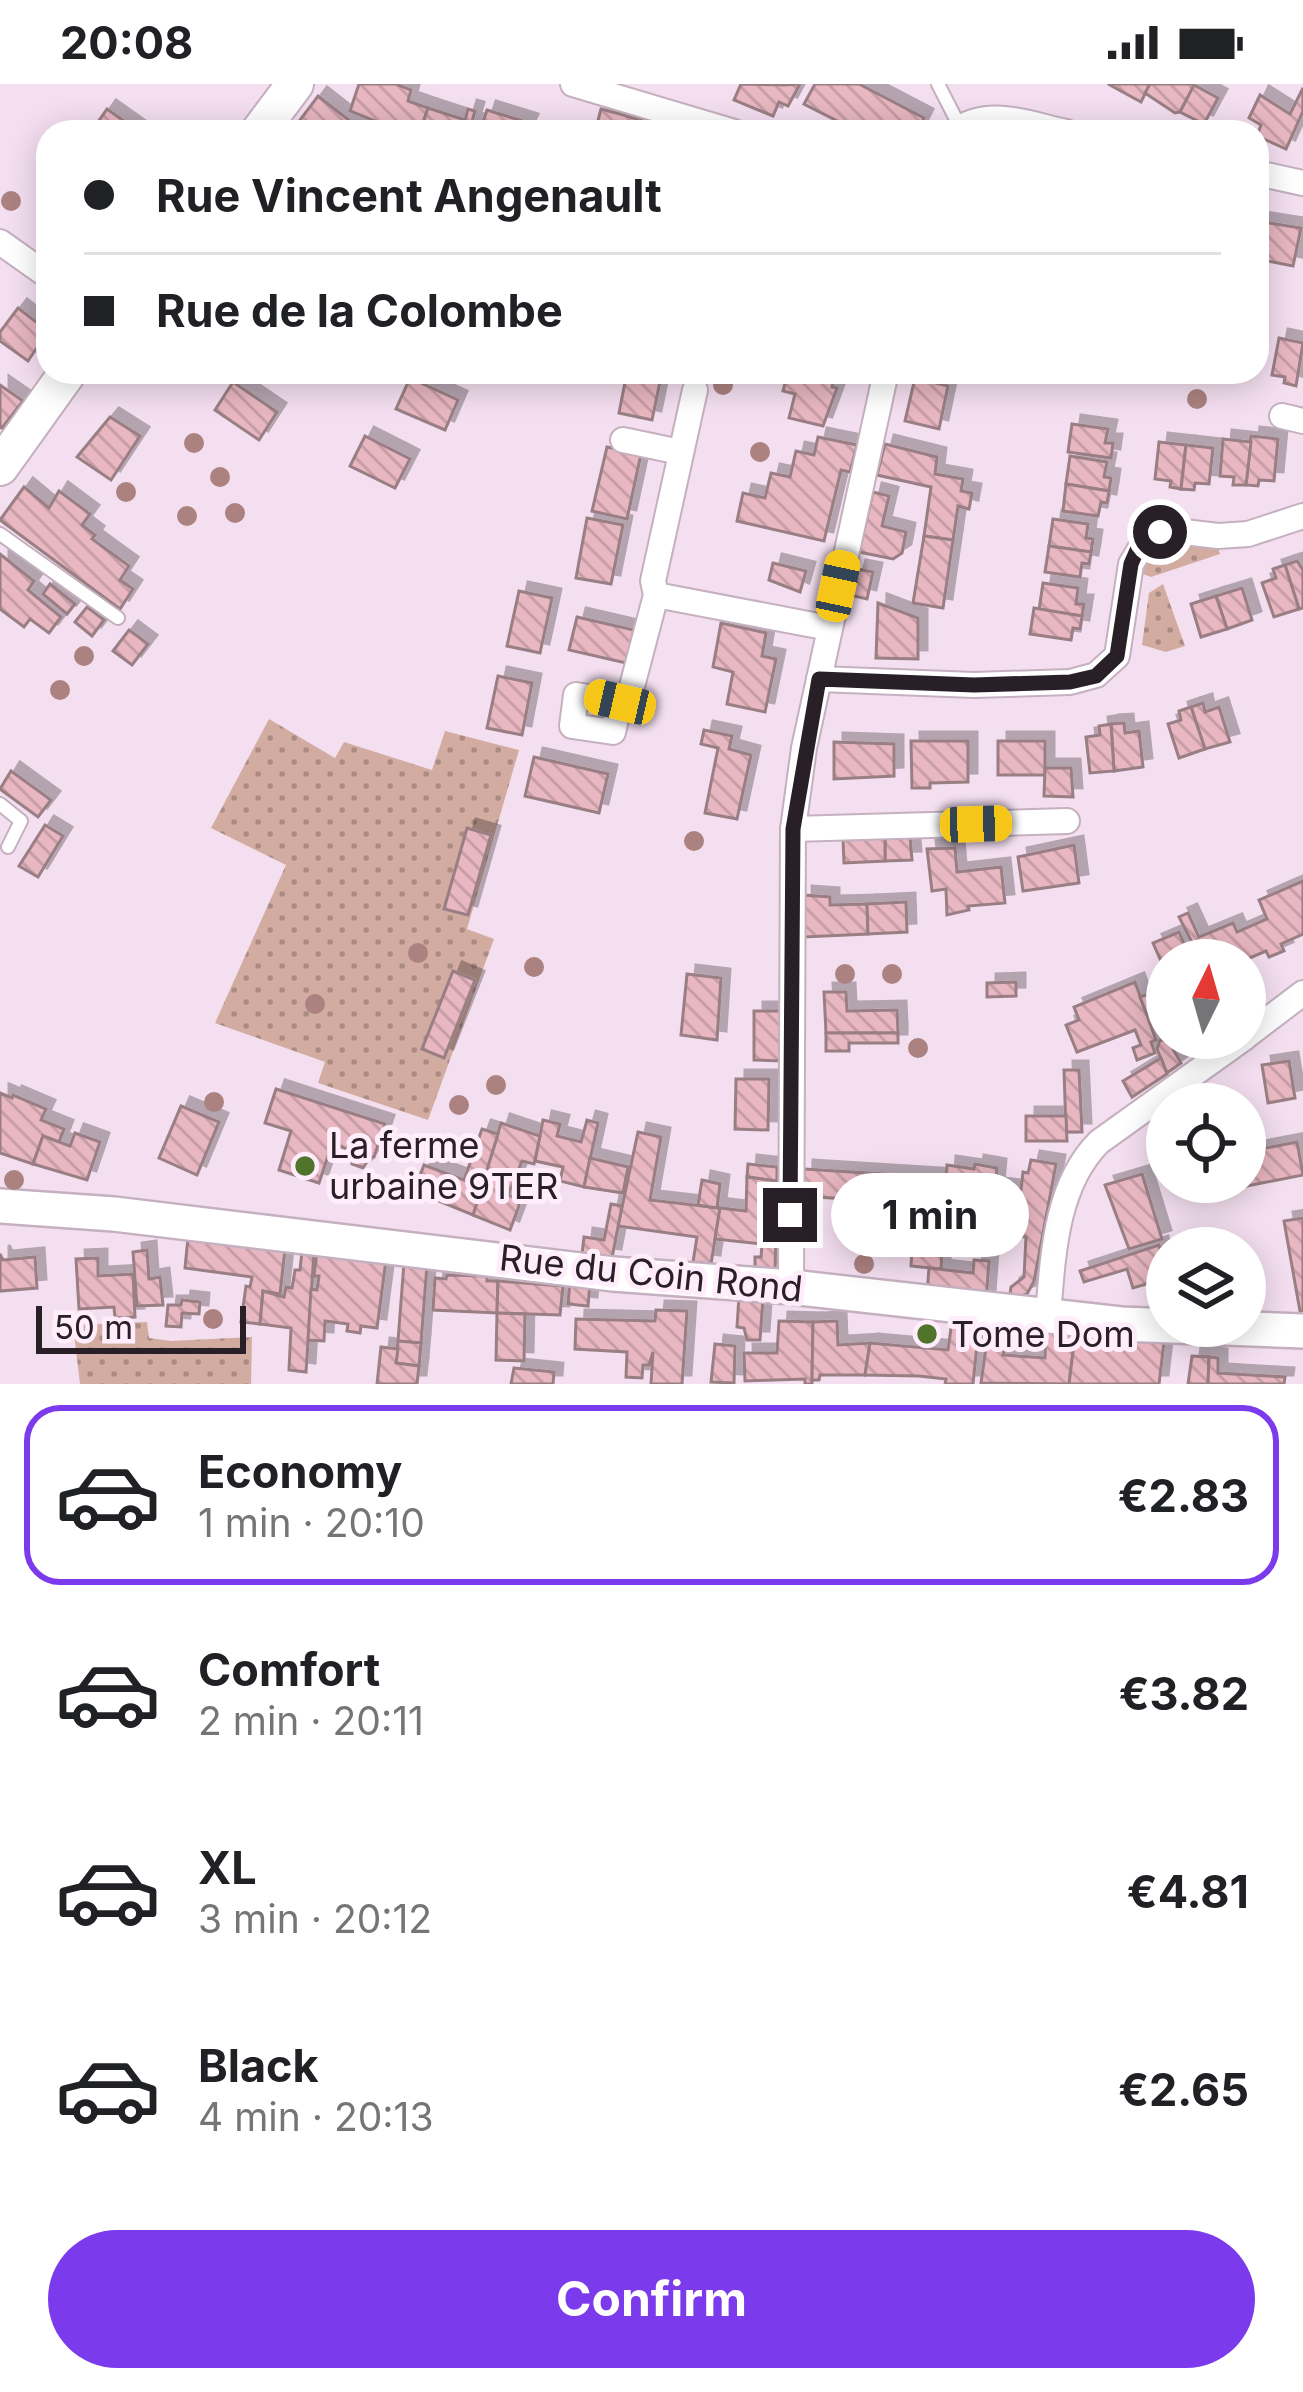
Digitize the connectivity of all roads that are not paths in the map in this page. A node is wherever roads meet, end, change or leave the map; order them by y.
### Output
1 (295, 84) edge
2 (573, 84) edge
3 (938, 84) edge
4 (268, 120) edge
5 (694, 120) edge
6 (953, 120) edge
7 (973, 120) edge
8 (1011, 120) edge
9 (1269, 176) edge
10 (1303, 183) edge
11 (0, 242) edge
12 (36, 268) edge
13 (59, 384) edge
14 (883, 384) edge
15 (695, 390) dead end
16 (623, 440) dead end
17 (680, 452) junction
18 (0, 467) edge
19 (1303, 516) edge
20 (0, 533) edge
21 (656, 595) junction
22 (118, 618) dead end
23 (829, 628) junction
24 (819, 679) junction
25 (620, 702) dead end
26 (0, 804) edge
27 (1067, 820) dead end
28 (793, 829) junction
29 (8, 847) dead end
30 (1303, 993) edge
31 (1266, 1022) edge
32 (1216, 1059) edge
33 (0, 1206) edge
34 (791, 1287) junction
35 (1048, 1316) junction
36 (1303, 1331) edge

1 - 4 main road
2 - 5 street
3 - 6 lane
7 - 8 street
9 - 10 street
11 - 12 street
13 - 18 main road
14 - 23 street
15 - 17 street
16 - 17 street
17 - 21 street
19 - 24 street
20 - 22 lane
21 - 23 street
21 - 25 street
23 - 24 street
24 - 28 street
26 - 29 lane
27 - 28 street
28 - 34 street
30 - 31 street
32 - 35 street
33 - 34 street, Rue du Coin Rond
34 - 35 street, Rue du Coin Rond
35 - 36 street, Rue du Coin Rond

